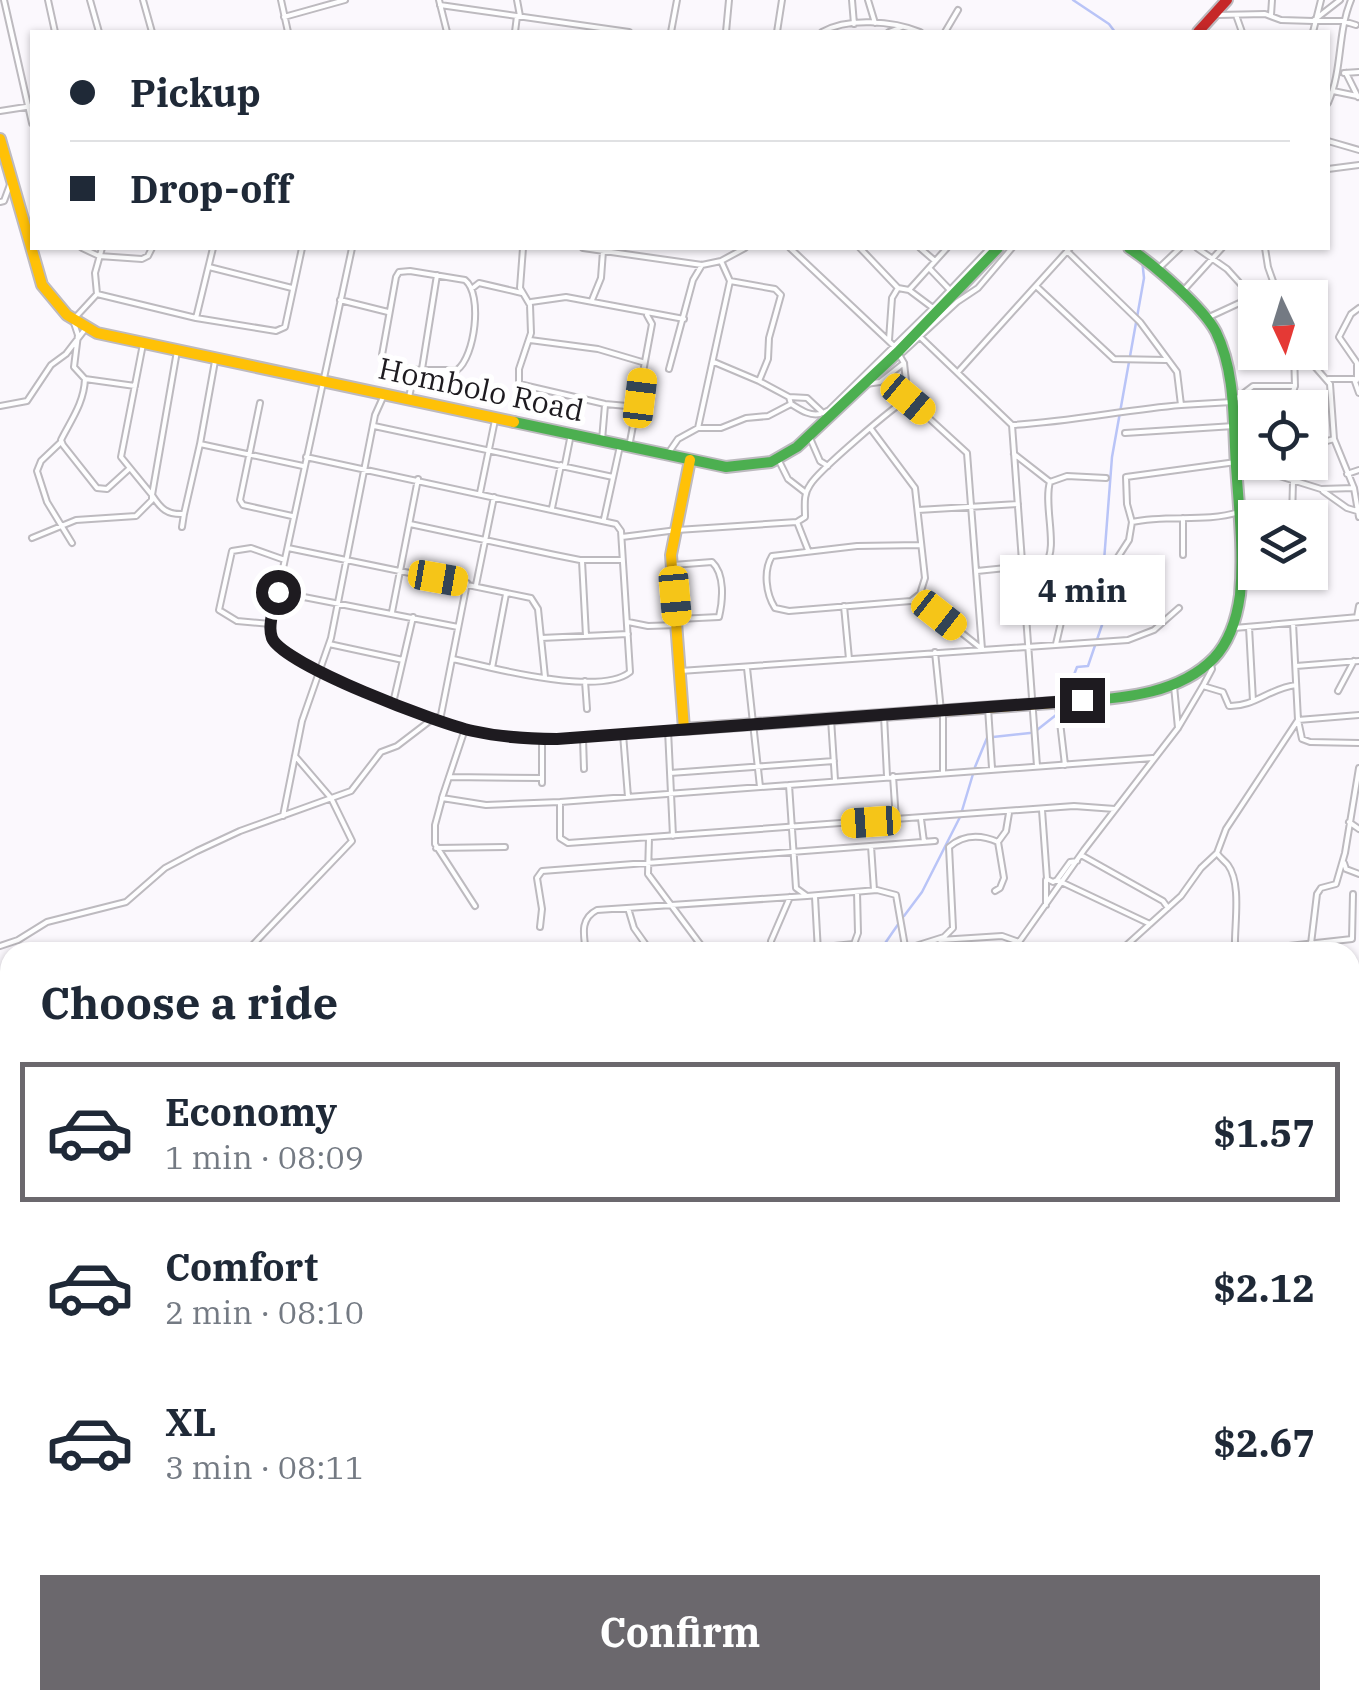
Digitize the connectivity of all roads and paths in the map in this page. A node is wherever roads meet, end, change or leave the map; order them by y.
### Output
1 (4, 0) edge
2 (48, 0) edge
3 (90, 0) edge
4 (142, 0) edge
5 (281, 0) edge
6 (345, 0) edge
7 (517, 0) edge
8 (677, 0) edge
9 (729, 0) edge
10 (782, 0) edge
11 (852, 0) edge
12 (868, 0) edge
13 (1227, 0) edge
14 (1272, 0) edge
15 (1321, 0) edge
16 (1340, 0) edge
17 (1351, 0) edge
18 (439, 2) edge
19 (322, 3) edge
20 (958, 10) dead end
21 (1214, 15) junction
22 (1236, 15) junction
23 (518, 16) junction
24 (1271, 16) junction
25 (284, 17) junction
26 (1316, 21) junction
27 (1343, 21) junction
28 (875, 23) junction
29 (569, 24) junction
30 (854, 24) junction
31 (1356, 25) dead end
32 (904, 26) junction
33 (56, 30) edge
34 (98, 30) edge
35 (151, 30) edge
36 (287, 30) edge
37 (446, 30) edge
38 (514, 30) edge
39 (568, 30) edge
40 (614, 30) edge
41 (671, 30) edge
42 (726, 30) edge
43 (777, 30) edge
44 (826, 30) edge
45 (894, 30) edge
46 (915, 30) edge
47 (946, 30) edge
48 (1201, 30) edge
49 (1241, 30) edge
50 (1314, 30) edge
51 (1359, 72) edge
52 (1346, 73) junction
53 (1338, 74) junction
54 (1333, 91) junction
55 (1359, 97) edge
56 (1330, 98) edge
57 (30, 102) edge
58 (30, 106) edge
59 (0, 111) edge
60 (0, 139) edge
61 (1330, 142) edge
62 (1359, 150) edge
63 (2, 155) edge
64 (1359, 165) edge
65 (1330, 170) edge
66 (12, 187) junction
67 (0, 202) edge
68 (30, 245) edge
69 (32, 250) edge
70 (86, 250) edge
71 (101, 250) edge
72 (151, 250) edge
73 (212, 250) edge
74 (302, 250) edge
75 (352, 250) edge
76 (523, 250) edge
77 (596, 250) edge
78 (741, 250) edge
79 (792, 250) edge
80 (862, 250) edge
81 (922, 250) edge
82 (945, 250) edge
83 (988, 250) edge
84 (996, 250) edge
85 (1010, 250) edge
86 (1067, 250) edge
87 (1069, 250) edge
88 (1178, 250) edge
89 (1200, 250) edge
90 (1220, 250) edge
91 (1266, 250) edge
92 (603, 251) junction
93 (1141, 254) edge
94 (99, 256) junction
95 (1211, 258) junction
96 (935, 260) junction
97 (721, 261) junction
98 (702, 265) junction
99 (209, 267) junction
100 (929, 268) junction
101 (1157, 272) junction
102 (438, 275) junction
103 (1273, 280) edge
104 (730, 281) junction
105 (1238, 281) edge
106 (1036, 286) junction
107 (292, 288) junction
108 (472, 288) junction
109 (898, 288) junction
110 (909, 290) junction
111 (950, 290) junction
112 (522, 293) junction
113 (97, 294) junction
114 (1181, 294) junction
115 (340, 300) junction
116 (592, 300) junction
117 (530, 302) junction
118 (1238, 304) edge
119 (1359, 308) edge
120 (388, 312) junction
121 (645, 312) junction
122 (937, 313) junction
123 (196, 318) junction
124 (1207, 318) junction
125 (684, 319) junction
126 (73, 320) junction
127 (86, 328) junction
128 (918, 336) junction
129 (530, 340) junction
130 (889, 340) junction
131 (77, 341) junction
132 (143, 344) junction
133 (1158, 346) junction
134 (896, 349) junction
135 (177, 351) junction
136 (1152, 358) junction
137 (216, 360) junction
138 (1166, 360) junction
139 (644, 362) junction
140 (714, 362) junction
141 (904, 364) junction
142 (669, 369) dead end
143 (420, 370) junction
144 (1295, 370) edge
145 (1319, 370) edge
146 (958, 372) junction
147 (86, 379) junction
148 (1328, 379) junction
149 (1357, 380) edge
150 (321, 381) junction
151 (758, 382) junction
152 (864, 384) junction
153 (136, 386) junction
154 (1295, 386) junction
155 (1294, 390) edge
156 (1359, 393) edge
157 (384, 395) junction
158 (789, 397) junction
159 (908, 399) junction
160 (408, 401) junction
161 (1232, 402) junction
162 (260, 403) dead end
163 (605, 404) junction
164 (790, 404) junction
165 (1181, 404) junction
166 (0, 406) edge
167 (638, 407) junction
168 (825, 416) junction
169 (496, 417) junction
170 (1012, 425) junction
171 (374, 426) junction
172 (1234, 426) junction
173 (698, 428) junction
174 (871, 430) junction
175 (1125, 433) dead end
176 (571, 434) junction
177 (809, 436) junction
178 (1334, 438) junction
179 (602, 440) junction
180 (1328, 440) edge
181 (61, 442) junction
182 (200, 444) junction
183 (624, 446) junction
184 (488, 449) junction
185 (248, 453) junction
186 (1014, 454) junction
187 (668, 455) junction
188 (306, 457) junction
189 (777, 459) junction
190 (1359, 459) edge
191 (690, 460) junction
192 (820, 461) junction
193 (1236, 465) junction
194 (303, 466) junction
195 (563, 466) junction
196 (828, 466) junction
197 (130, 468) junction
198 (364, 469) junction
199 (1358, 470) edge
200 (820, 473) junction
201 (1347, 474) junction
202 (612, 476) junction
203 (1106, 478) dead end
204 (418, 479) junction
205 (1294, 480) joint
206 (1050, 482) junction
207 (1354, 488) junction
208 (1321, 489) junction
209 (480, 493) junction
210 (806, 493) junction
211 (152, 494) junction
212 (494, 496) junction
213 (1238, 500) edge
214 (1293, 500) edge
215 (1018, 504) junction
216 (973, 506) junction
217 (552, 508) junction
218 (918, 510) junction
219 (1238, 512) edge
220 (184, 514) junction
221 (1358, 514) edge
222 (294, 516) junction
223 (1183, 518) junction
224 (604, 520) junction
225 (797, 522) junction
226 (1132, 522) junction
227 (410, 524) junction
228 (60, 525) junction
229 (182, 527) dead end
230 (677, 530) junction
231 (32, 538) dead end
232 (622, 538) junction
233 (485, 540) junction
234 (72, 542) dead end
235 (921, 544) junction
236 (287, 548) junction
237 (809, 552) junction
238 (1183, 556) dead end
239 (284, 560) junction
240 (347, 560) junction
241 (582, 560) junction
242 (623, 560) junction
243 (673, 565) junction
244 (1022, 568) junction
245 (402, 570) junction
246 (977, 571) junction
247 (467, 582) junction
248 (476, 585) junction
249 (1242, 590) edge
250 (278, 592) junction
251 (507, 592) junction
252 (918, 598) junction
253 (338, 603) junction
254 (844, 606) junction
255 (1359, 606) edge
256 (1179, 608) dead end
257 (392, 614) junction
258 (412, 617) junction
259 (1358, 617) edge
260 (677, 622) junction
261 (1292, 623) junction
262 (271, 624) junction
263 (458, 626) junction
264 (1249, 627) junction
265 (628, 628) junction
266 (1233, 628) junction
267 (586, 636) junction
268 (541, 638) junction
269 (329, 644) junction
270 (1056, 644) junction
271 (1028, 646) junction
272 (982, 649) junction
273 (935, 652) junction
274 (452, 659) junction
275 (849, 659) junction
276 (403, 660) junction
277 (1356, 661) edge
278 (1210, 662) junction
279 (1296, 666) junction
280 (492, 668) junction
281 (747, 668) junction
282 (318, 671) junction
283 (680, 671) junction
284 (545, 677) junction
285 (586, 681) junction
286 (1296, 685) junction
287 (1174, 686) junction
288 (1203, 686) junction
289 (1252, 688) junction
290 (1338, 691) dead end
291 (1266, 694) junction
292 (1058, 702) junction
293 (1252, 702) junction
294 (393, 703) junction
295 (1032, 705) junction
296 (988, 708) junction
297 (587, 709) dead end
298 (942, 711) junction
299 (1359, 715) edge
300 (884, 716) junction
301 (433, 720) junction
302 (831, 720) junction
303 (1298, 720) junction
304 (752, 725) junction
305 (1178, 728) junction
306 (465, 729) junction
307 (684, 729) junction
308 (668, 730) junction
309 (623, 734) junction
310 (583, 737) junction
311 (542, 739) junction
312 (1359, 743) edge
313 (295, 756) junction
314 (1153, 758) junction
315 (834, 762) junction
316 (1065, 765) junction
317 (758, 766) junction
318 (1037, 766) junction
319 (1359, 768) edge
320 (584, 769) dead end
321 (992, 769) junction
322 (943, 772) junction
323 (670, 773) junction
324 (890, 777) junction
325 (449, 778) junction
326 (835, 781) junction
327 (788, 784) junction
328 (760, 787) junction
329 (671, 794) junction
330 (628, 797) junction
331 (332, 798) junction
332 (442, 798) junction
333 (560, 802) junction
334 (1115, 808) junction
335 (1042, 810) junction
336 (1010, 813) junction
337 (283, 816) junction
338 (921, 819) junction
339 (896, 820) junction
340 (1350, 822) junction
341 (791, 828) junction
342 (1359, 829) edge
343 (674, 836) junction
344 (649, 838) junction
345 (924, 842) junction
346 (934, 842) dead end
347 (998, 842) junction
348 (506, 846) dead end
349 (871, 846) junction
350 (436, 848) junction
351 (792, 852) junction
352 (1217, 853) junction
353 (1081, 854) junction
354 (1343, 860) junction
355 (646, 862) junction
356 (1359, 874) edge
357 (1046, 875) junction
358 (1059, 882) junction
359 (874, 890) junction
360 (995, 891) dead end
361 (858, 892) junction
362 (1353, 894) dead end
363 (807, 896) junction
364 (815, 896) junction
365 (790, 897) junction
366 (668, 904) junction
367 (475, 906) dead end
368 (1046, 906) junction
369 (628, 908) junction
370 (1168, 908) junction
371 (1150, 924) junction
372 (540, 926) dead end
373 (936, 940) junction
374 (12, 942) edge
375 (256, 942) edge
376 (585, 942) edge
377 (643, 942) edge
378 (698, 942) edge
379 (775, 942) edge
380 (818, 942) edge
381 (855, 942) edge
382 (904, 942) edge
383 (931, 942) edge
384 (1019, 942) joint
385 (1130, 942) edge
386 (1235, 942) edge
387 (1311, 942) edge
388 (1321, 942) edge

1 - 57 street
2 - 33 street
3 - 34 street
4 - 35 street
5 - 25 street
6 - 19 street
7 - 23 street
8 - 41 street
9 - 42 street
10 - 43 street
11 - 30 street
12 - 28 street
13 - 21 street
14 - 24 street
15 - 26 street
16 - 26 street
17 - 27 street
18 - 23 street
18 - 37 street
19 - 25 street
20 - 47 street
21 - 22 street
21 - 48 street
22 - 24 street
22 - 49 street
23 - 29 street
23 - 38 street
24 - 26 street
25 - 36 street
26 - 27 street
26 - 50 street
27 - 31 street
27 - 53 street
28 - 30 street
28 - 32 street
29 - 39 street
29 - 40 street
30 - 44 street
32 - 45 street
32 - 46 street
51 - 52 street
52 - 53 street
52 - 55 street
53 - 54 street
54 - 55 street
54 - 56 street
58 - 59 street
60 - 63 street, Hombolo Road
61 - 62 street
63 - 66 street, Hombolo Road
64 - 65 street
66 - 67 street
66 - 68 street, Hombolo Road
69 - 126 street, Hombolo Road
70 - 94 street
71 - 94 street
72 - 94 street
73 - 99 street
74 - 107 street
75 - 115 street
76 - 112 street
77 - 92 street
78 - 97 street
79 - 130 street
80 - 109 street
81 - 96 street
82 - 96 street
83 - 111 street
84 - 122 street, Hombolo Road
85 - 122 street
86 - 106 street
87 - 133 street
88 - 101 street
89 - 95 street
90 - 95 street
91 - 103 street
92 - 98 street
92 - 116 street
93 - 101 street
94 - 113 street
95 - 105 street
95 - 114 street
96 - 100 street
97 - 98 street
97 - 104 street
98 - 125 street
99 - 107 street
99 - 123 street
100 - 110 street
100 - 111 street
101 - 114 street
102 - 108 street
102 - 120 street
102 - 143 street
104 - 140 street
104 - 151 street
106 - 136 street
106 - 146 street
107 - 123 street
108 - 112 street
108 - 143 street
109 - 110 street
109 - 130 street
110 - 122 street
111 - 122 street
112 - 117 street
113 - 123 street
113 - 126 street
114 - 124 street
115 - 120 street
115 - 150 street
116 - 117 street
116 - 121 street
117 - 129 street
118 - 124 street
119 - 149 street
120 - 143 street
121 - 125 street
121 - 139 street
122 - 128 street, Hombolo Road
122 - 134 street
124 - 161 street
125 - 142 street
126 - 127 street, Hombolo Road
126 - 131 street
127 - 131 street
127 - 132 street, Hombolo Road
128 - 134 street, Hombolo Road
128 - 146 street
129 - 139 street
129 - 163 street
130 - 134 street
131 - 147 street
131 - 166 street
132 - 135 street, Hombolo Road
132 - 153 street
133 - 136 street
133 - 138 street
134 - 141 street
134 - 152 street, Hombolo Road
134 - 168 street
135 - 137 street, Hombolo Road
135 - 211 street
136 - 138 street
137 - 150 street, Hombolo Road
137 - 182 street
138 - 165 street
139 - 167 street
140 - 151 street
140 - 173 street
141 - 152 street
141 - 159 street
143 - 160 street
144 - 154 street
145 - 148 street
146 - 170 street
147 - 153 street
147 - 181 street
148 - 149 street
148 - 178 street
149 - 156 street
150 - 157 street, Hombolo Road
150 - 188 street
151 - 158 street
152 - 168 street, Hombolo Road
153 - 197 street
154 - 155 street
154 - 161 street
157 - 160 street, Hombolo Road
157 - 171 street
158 - 164 street
158 - 168 street
159 - 174 street
159 - 216 street
160 - 169 street, Hombolo Road
161 - 165 street
161 - 172 street
162 - 185 street
163 - 167 street
163 - 179 street
164 - 168 street
164 - 173 street
165 - 170 street
167 - 183 street
168 - 177 street, Hombolo Road
169 - 176 street, Hombolo Road
169 - 184 street
170 - 186 street
171 - 184 street
171 - 198 street
172 - 175 street
172 - 193 street
173 - 187 street
174 - 196 street
174 - 218 street
176 - 179 street, Hombolo Road
176 - 195 street
177 - 189 street, Hombolo Road
177 - 192 street
178 - 180 street
178 - 201 street
179 - 183 street, Hombolo Road
181 - 197 street
181 - 228 street
182 - 185 street
182 - 220 street
183 - 187 street, Hombolo Road
183 - 202 street
184 - 195 street
184 - 209 street
185 - 194 street
185 - 222 street
186 - 206 street
186 - 215 street
187 - 191 street, Hombolo Road
188 - 194 street
188 - 198 street
189 - 191 street, Hombolo Road
189 - 210 street
190 - 199 street
191 - 230 street
192 - 196 street
192 - 200 street
193 - 213 street
193 - 226 street
194 - 222 street
195 - 202 street
195 - 217 street
196 - 200 street
197 - 211 street
198 - 204 street
198 - 240 street
199 - 201 street
200 - 210 street
201 - 207 street
202 - 224 street
203 - 206 street
204 - 209 street
204 - 227 street
205 - 208 street
205 - 214 street
206 - 244 street
207 - 208 street
207 - 221 street
208 - 221 street
209 - 212 street
210 - 225 street
211 - 220 street
211 - 228 street
212 - 217 street
212 - 233 street
215 - 216 street
215 - 244 street
216 - 218 street
216 - 246 street
217 - 224 street
218 - 235 street
219 - 223 street
220 - 229 street
222 - 236 street
223 - 226 street
223 - 238 street
224 - 232 street
225 - 230 street
225 - 237 street
226 - 270 street
227 - 233 street
227 - 245 street
228 - 231 street
228 - 234 street
230 - 232 street
230 - 243 street
232 - 242 street
233 - 241 street
233 - 248 street
235 - 237 street
235 - 252 street
236 - 239 street
236 - 240 street
237 - 254 street
239 - 250 street
239 - 262 street
240 - 245 street
240 - 253 street
241 - 242 street
241 - 267 street
242 - 265 street
243 - 260 street
243 - 260 street
244 - 246 street
244 - 271 street
245 - 247 street
245 - 257 street
246 - 272 street
247 - 248 street
247 - 263 street
248 - 251 street
249 - 266 street
250 - 253 street
250 - 262 street
251 - 268 street
251 - 280 street
252 - 254 street
252 - 272 street
253 - 257 street
253 - 269 street
254 - 275 street
255 - 259 street
256 - 270 street
257 - 258 street
258 - 263 street
258 - 276 street
259 - 261 street
260 - 265 street
260 - 283 street
261 - 264 street
261 - 279 street
262 - 282 street
263 - 274 street
264 - 266 street
264 - 289 street
265 - 267 street
265 - 285 street
266 - 278 street
267 - 268 street
268 - 284 street
269 - 276 street
269 - 282 street
270 - 271 street
271 - 272 street
271 - 295 street
272 - 273 street
273 - 275 street
273 - 298 street
274 - 280 street
274 - 301 street
275 - 281 street
276 - 294 street
277 - 279 street
277 - 290 street
278 - 287 street
278 - 288 street
279 - 286 street
280 - 284 street
281 - 283 street
281 - 304 street
282 - 294 street
282 - 313 street
283 - 307 street
284 - 285 street
285 - 297 street
286 - 291 street
286 - 303 street
287 - 292 street
287 - 305 street
288 - 293 street
288 - 305 street
289 - 291 street
289 - 293 street
291 - 293 street
292 - 295 street
292 - 316 street
294 - 301 street
295 - 296 street
295 - 318 street
296 - 298 street
296 - 321 street
298 - 300 street
298 - 322 street
299 - 303 street
300 - 302 street
300 - 324 street
301 - 306 street
301 - 331 street
302 - 304 street
302 - 315 street
303 - 312 street
303 - 352 street
304 - 307 street
304 - 317 street
305 - 314 street
306 - 311 street
306 - 325 street
307 - 308 street
308 - 309 street
308 - 323 street
309 - 310 street
309 - 330 street
310 - 311 street
310 - 320 street
311 - 325 street
313 - 331 street
313 - 337 street
314 - 316 street
314 - 334 street
315 - 317 street
315 - 326 street
316 - 318 street
317 - 323 street
317 - 328 street
318 - 321 street
319 - 340 street
321 - 322 street
322 - 324 street
323 - 329 street
324 - 326 street
324 - 339 street
325 - 332 street
326 - 327 street
327 - 328 street
327 - 341 street
328 - 329 street
329 - 330 street
329 - 343 street
330 - 333 street
331 - 337 street
331 - 375 street
332 - 333 street
332 - 350 street
333 - 344 street
334 - 335 street
334 - 353 street
335 - 336 street
335 - 357 street
336 - 338 street
336 - 347 street
337 - 374 street
338 - 339 street
338 - 345 street
339 - 341 street
340 - 342 street
340 - 354 street
341 - 343 street
341 - 351 street
343 - 344 street
344 - 355 street
345 - 346 street
345 - 349 street
347 - 360 street
347 - 373 street
348 - 350 street
349 - 351 street
349 - 359 street
350 - 367 street
351 - 355 street
351 - 363 street
352 - 370 street
352 - 386 street
353 - 358 street
353 - 370 street
354 - 356 street
354 - 387 street
355 - 366 street
355 - 372 street
357 - 358 street
357 - 368 street
358 - 368 street
358 - 371 street
359 - 361 street
359 - 382 street
361 - 364 street
361 - 381 street
362 - 388 street
363 - 364 street
363 - 365 street
364 - 380 street
365 - 366 street
365 - 379 street
366 - 369 street
366 - 378 street
368 - 384 street
369 - 376 street
369 - 377 street
370 - 371 street
371 - 385 street
373 - 383 street
373 - 384 street

